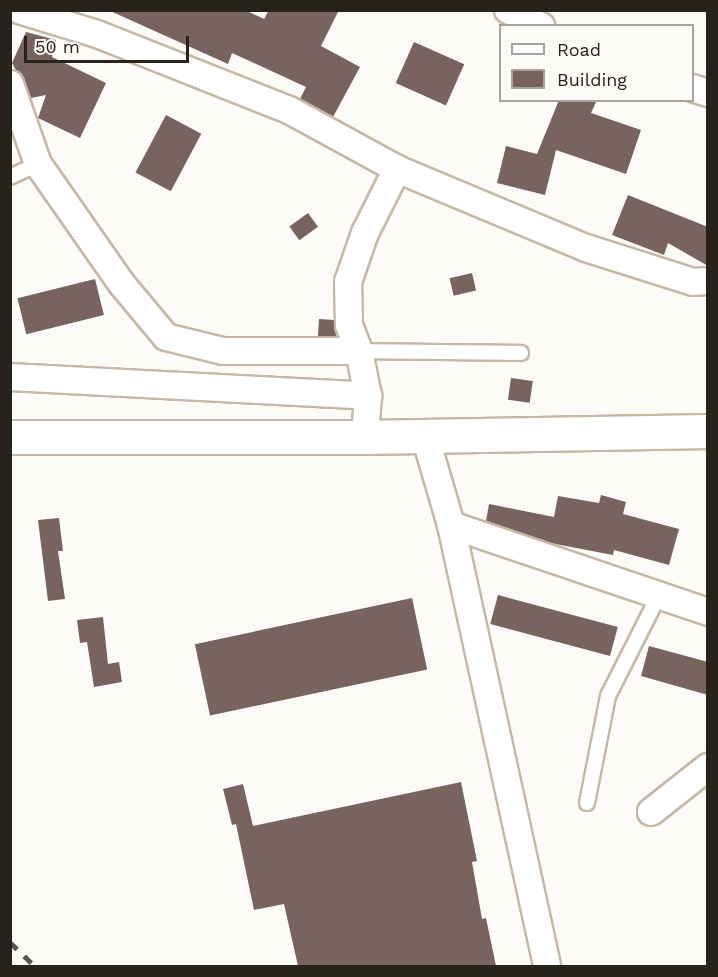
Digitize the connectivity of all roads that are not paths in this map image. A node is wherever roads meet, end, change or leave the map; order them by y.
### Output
1 (19, 10) edge
2 (508, 10) edge
3 (537, 24) edge
4 (10, 84) edge
5 (38, 164) junction
6 (397, 169) junction
7 (10, 177) edge
8 (708, 281) edge
9 (359, 351) junction
10 (521, 353) dead end
11 (10, 377) edge
12 (368, 396) junction
13 (708, 430) edge
14 (425, 436) junction
15 (10, 437) edge
16 (365, 437) junction
17 (451, 525) junction
18 (659, 596) junction
19 (708, 612) edge
20 (708, 767) edge
21 (587, 802) dead end
22 (651, 812) dead end
23 (547, 966) edge

1 - 6 street
2 - 3 street
4 - 5 street
5 - 7 lane
5 - 9 street
6 - 8 street
6 - 9 street
9 - 10 lane
9 - 12 street
11 - 12 street
12 - 16 street
13 - 14 main road
14 - 16 main road
14 - 17 street
15 - 16 main road
17 - 18 street
17 - 23 street
18 - 19 street
18 - 21 lane
20 - 22 street

